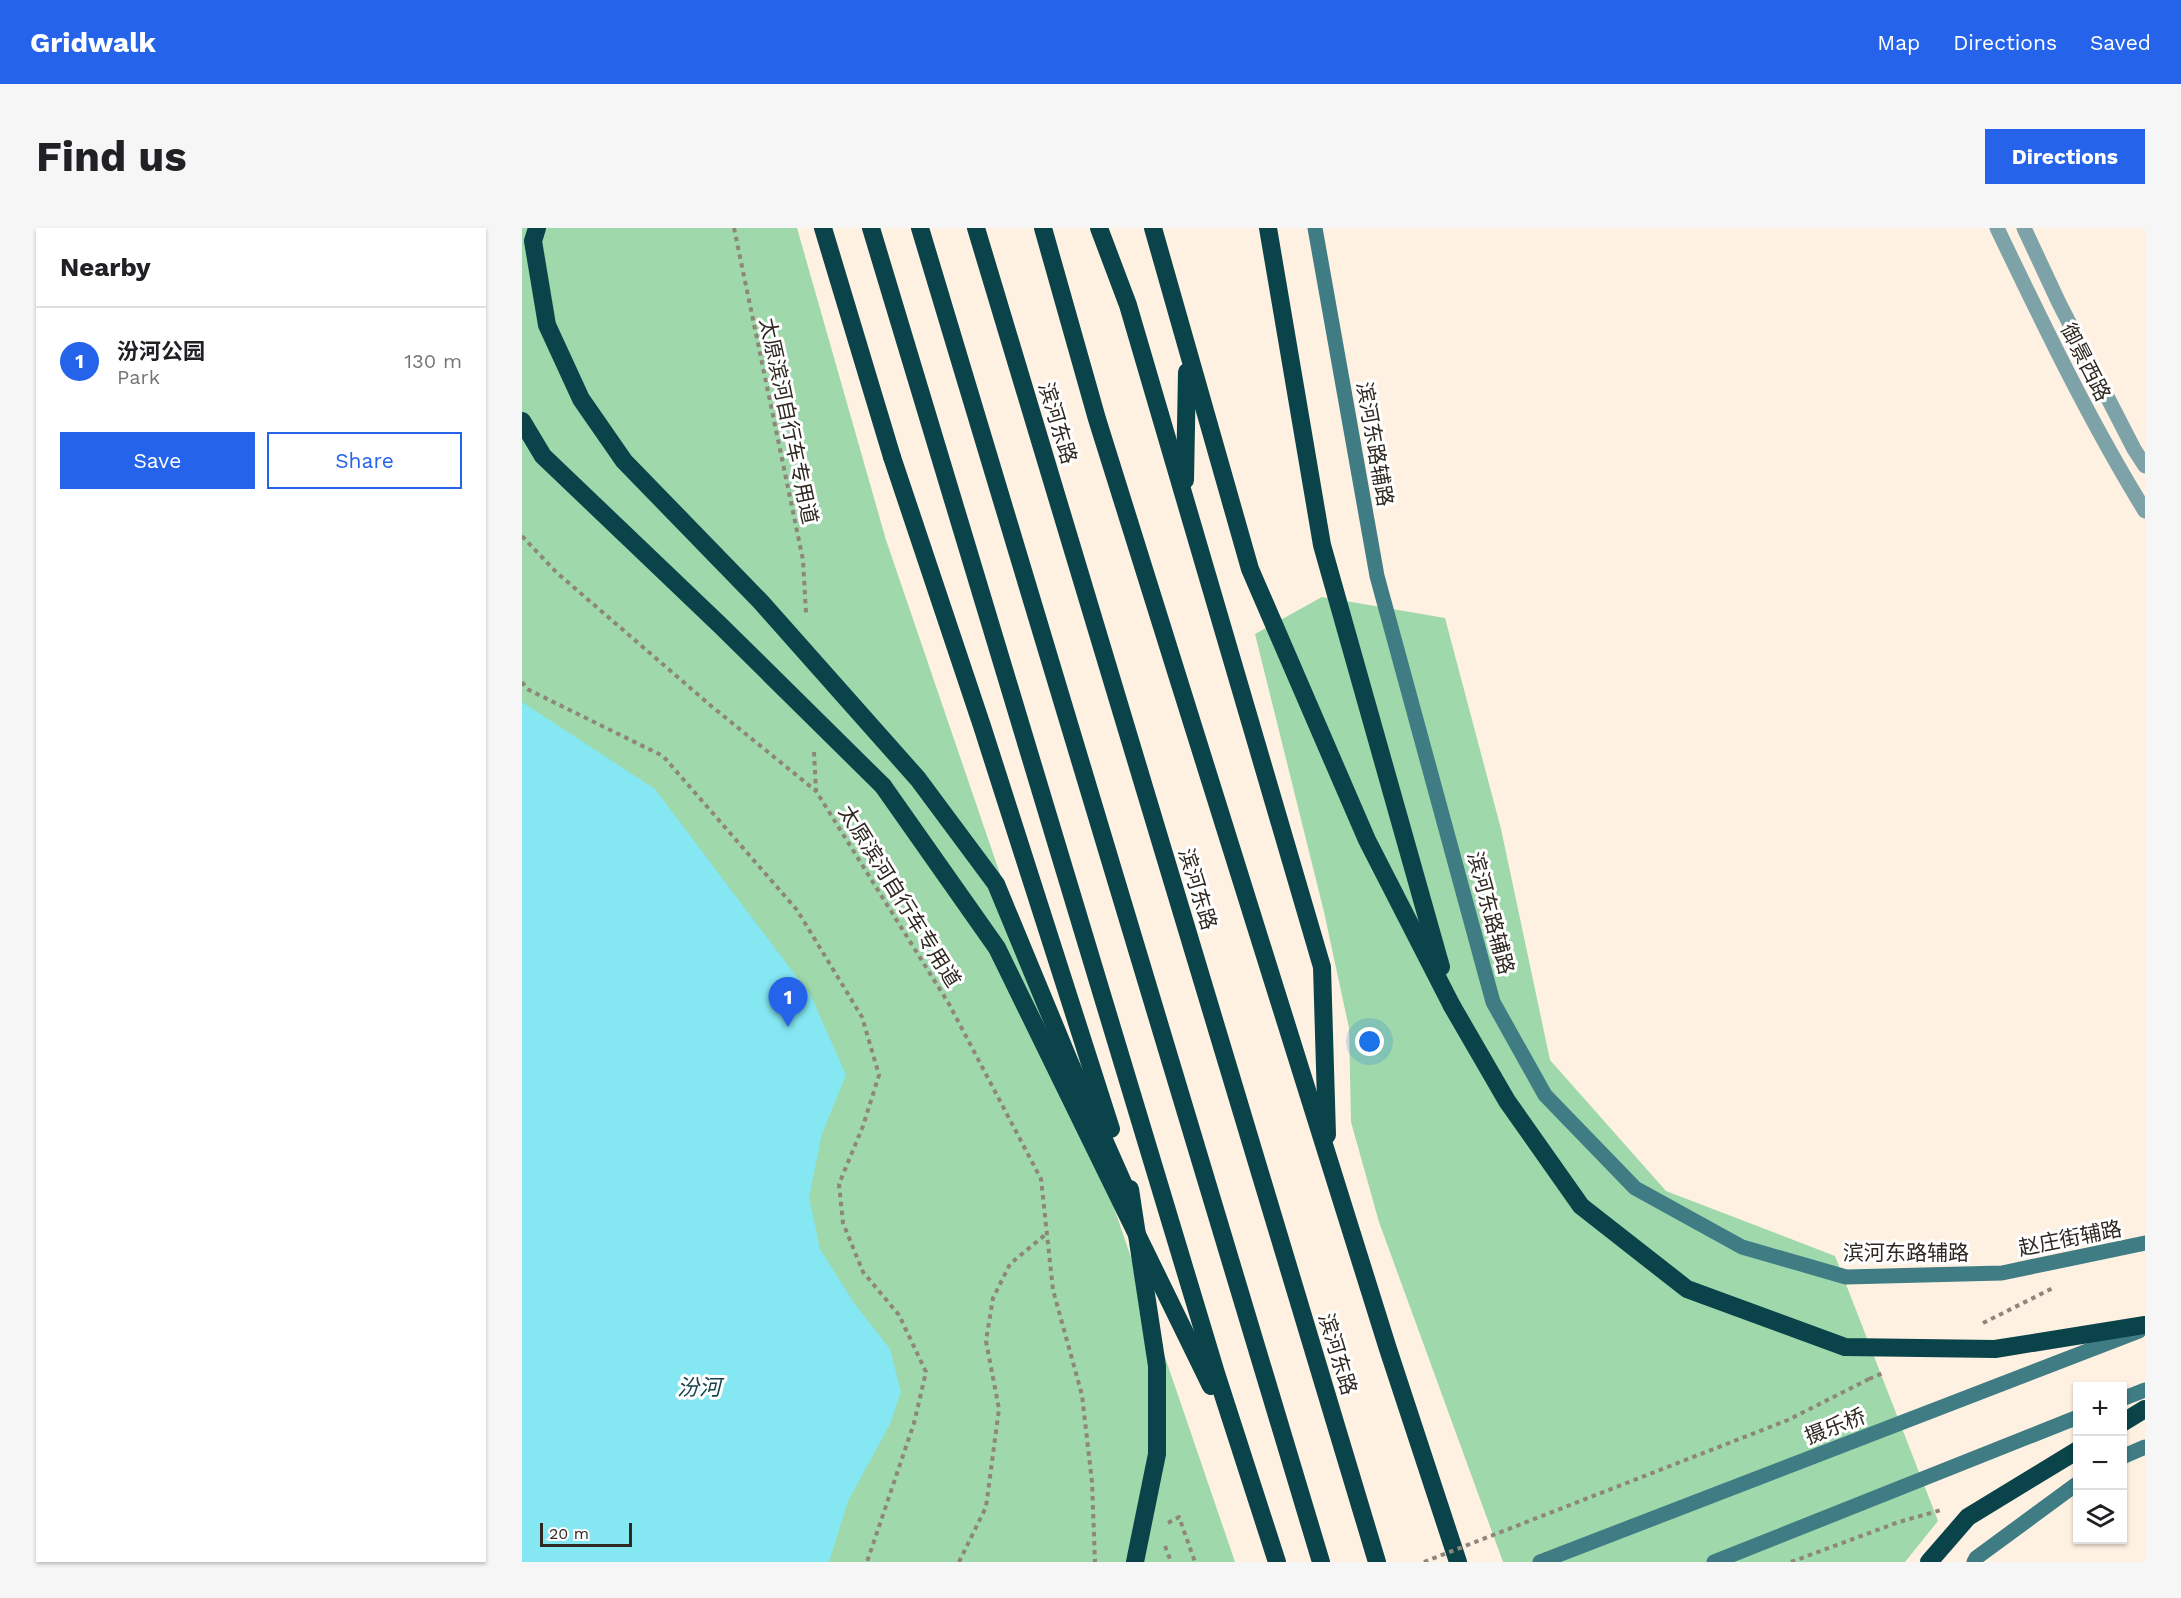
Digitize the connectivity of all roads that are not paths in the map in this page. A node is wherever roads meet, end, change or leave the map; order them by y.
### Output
1 (537, 228) edge
2 (823, 228) edge
3 (871, 228) edge
4 (920, 228) edge
5 (976, 228) edge
6 (1043, 228) edge
7 (1098, 228) edge
8 (1153, 228) edge
9 (1268, 228) edge
10 (1315, 228) edge
11 (1997, 228) edge
12 (2024, 228) edge
13 (1187, 353) junction
14 (522, 421) edge
15 (2145, 466) edge
16 (1185, 499) junction
17 (2145, 511) edge
18 (1452, 1006) junction
19 (1328, 1158) junction
20 (1131, 1200) junction
21 (2145, 1243) edge
22 (2002, 1273) joint
23 (2145, 1327) edge
24 (2145, 1390) edge
25 (2127, 1397) edge
26 (2145, 1409) edge
27 (2073, 1419) edge
28 (2127, 1420) edge
29 (1235, 1435) junction
30 (2145, 1447) edge
31 (2073, 1453) edge
32 (2127, 1455) edge
33 (2073, 1486) edge
34 (1136, 1562) edge
35 (1277, 1562) edge
36 (1321, 1562) edge
37 (1377, 1562) edge
38 (1458, 1562) edge
39 (1540, 1562) edge
40 (1714, 1562) edge
41 (1929, 1562) edge
42 (1974, 1562) edge

1 - 20 highway, bridge
2 - 20 highway, bridge
3 - 29 highway
4 - 36 highway
5 - 37 highway, 滨河东路
6 - 19 highway
7 - 16 highway
8 - 13 highway
9 - 18 highway
10 - 22 street, 滨河东路辅路
11 - 17 street, 御景西路
12 - 15 street, 御景西路
13 - 16 highway
13 - 18 highway
14 - 29 highway, bridge
16 - 19 highway
18 - 23 highway, bridge
19 - 38 highway
20 - 34 highway, bridge
21 - 22 street, 赵庄街辅路
23 - 39 street, 摄乐桥
24 - 25 street
26 - 28 highway
27 - 40 street
29 - 35 highway
30 - 32 street
31 - 41 highway, bridge
33 - 42 street

